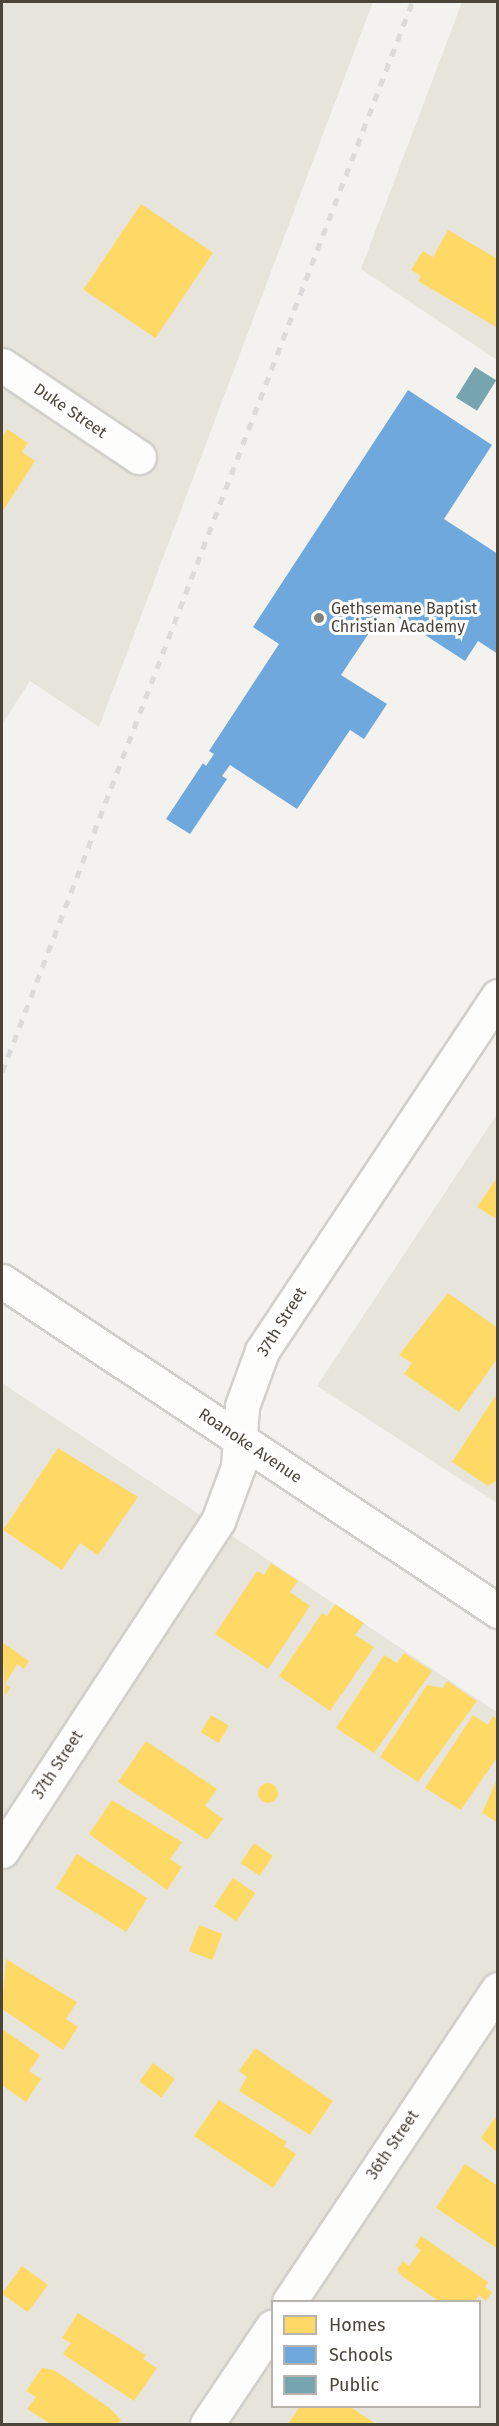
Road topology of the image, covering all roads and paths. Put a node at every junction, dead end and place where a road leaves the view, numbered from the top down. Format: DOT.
graph roads {
  1 [pos="2,364"];
  2 [pos="139,457"];
  3 [pos="498,996"];
  4 [pos="2,1281"];
  5 [pos="239,1438"];
  6 [pos="498,1611"];
  7 [pos="2,1851"];
  8 [pos="498,1989"];
  9 [pos="290,2300"];
  10 [pos="271,2330"];
  11 [pos="207,2424"];
  1 -- 2 [label="street, Duke Street"];
  3 -- 5 [label="street, 37th Street"];
  4 -- 5 [label="street, Roanoke Avenue"];
  5 -- 6 [label="street, Roanoke Avenue"];
  5 -- 7 [label="street, 37th Street"];
  8 -- 9 [label="street, 36th Street"];
  10 -- 11 [label="street"];
}
